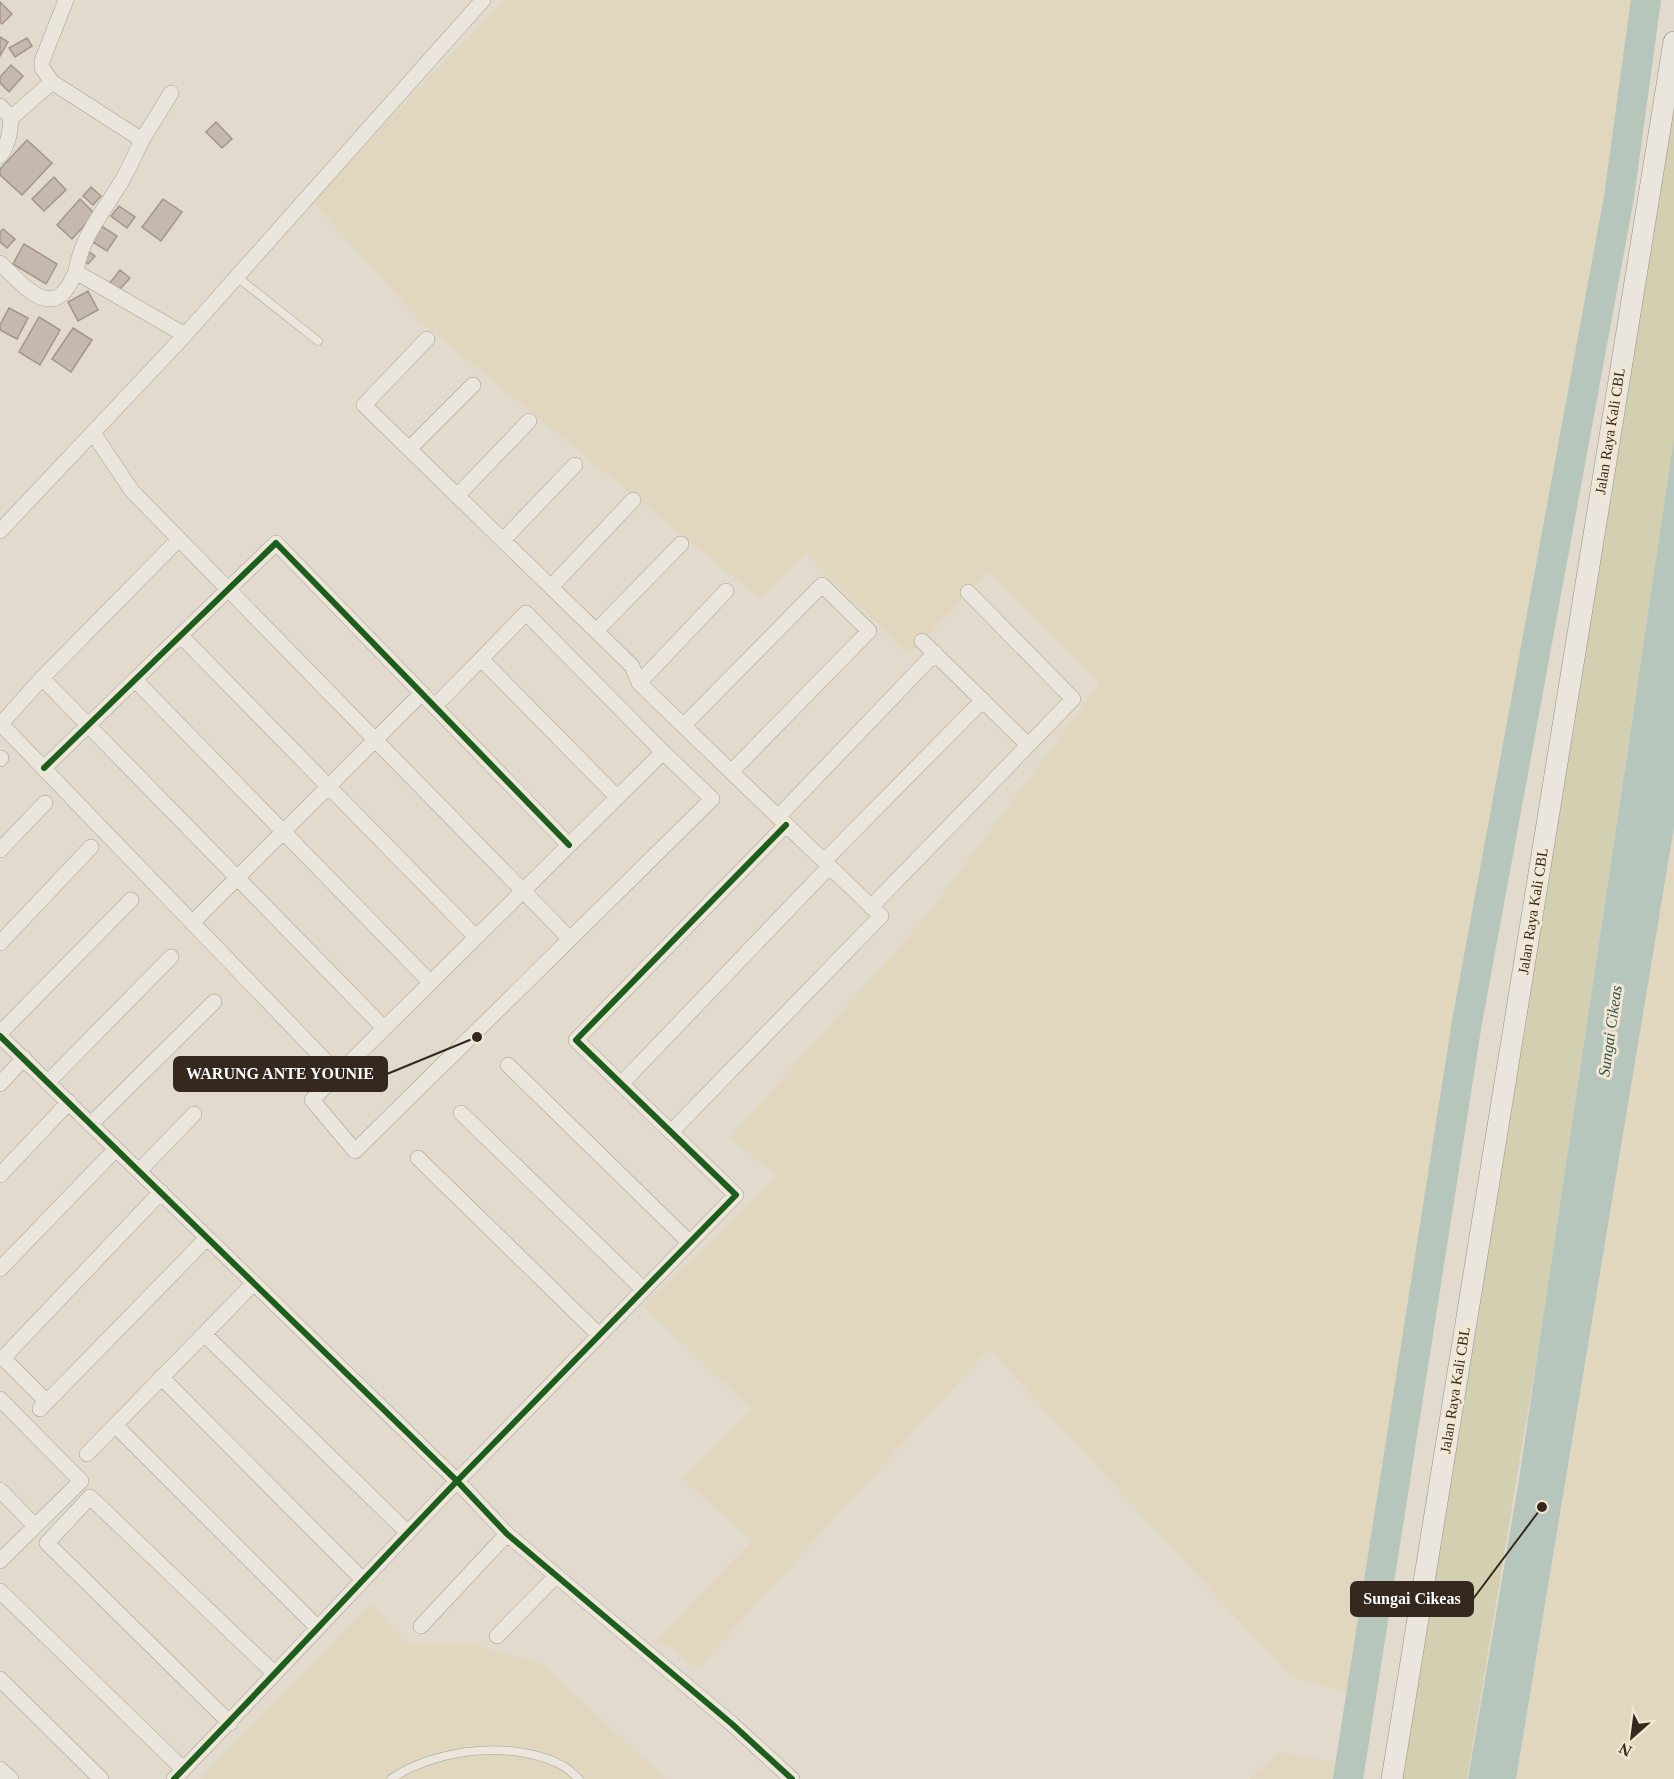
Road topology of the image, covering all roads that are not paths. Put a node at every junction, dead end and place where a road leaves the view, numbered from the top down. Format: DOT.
graph roads {
  1 [pos="66,0"];
  2 [pos="483,0"];
  3 [pos="1674,42"];
  4 [pos="52,82"];
  5 [pos="171,93"];
  6 [pos="5,112"];
  7 [pos="142,140"];
  8 [pos="0,156"];
  9 [pos="0,263"];
  10 [pos="76,272"];
  11 [pos="236,276"];
  12 [pos="185,335"];
  13 [pos="427,339"];
  14 [pos="318,341"];
  15 [pos="473,385"];
  16 [pos="529,422"];
  17 [pos="93,433"];
  18 [pos="409,449"];
  19 [pos="575,465"];
  20 [pos="457,496"];
  21 [pos="633,500"];
  22 [pos="0,531"];
  23 [pos="179,538"];
  24 [pos="502,540"];
  25 [pos="681,544"];
  26 [pos="551,587"];
  27 [pos="228,589"];
  28 [pos="726,591"];
  29 [pos="968,592"];
  30 [pos="596,631"];
  31 [pos="181,636"];
  32 [pos="922,641"];
  33 [pos="935,653"];
  34 [pos="481,659"];
  35 [pos="42,678"];
  36 [pos="135,680"];
  37 [pos="639,683"];
  38 [pos="422,693"];
  39 [pos="983,700"];
  40 [pos="435,706"];
  41 [pos="89,725"];
  42 [pos="683,726"];
  43 [pos="375,739"];
  44 [pos="1028,745"];
  45 [pos="663,752"];
  46 [pos="44,768"];
  47 [pos="731,772"];
  48 [pos="328,786"];
  49 [pos="617,797"];
  50 [pos="45,803"];
  51 [pos="782,821"];
  52 [pos="282,831"];
  53 [pos="569,844"];
  54 [pos="90,847"];
  55 [pos="0,850"];
  56 [pos="826,864"];
  57 [pos="236,877"];
  58 [pos="523,891"];
  59 [pos="131,900"];
  60 [pos="871,907"];
  61 [pos="192,922"];
  62 [pos="476,937"];
  63 [pos="570,939"];
  64 [pos="0,943"];
  65 [pos="171,957"];
  66 [pos="430,982"];
  67 [pos="214,1002"];
  68 [pos="384,1028"];
  69 [pos="0,1034"];
  70 [pos="24,1059"];
  71 [pos="508,1065"];
  72 [pos="338,1074"];
  73 [pos="48,1082"];
  74 [pos="0,1084"];
  75 [pos="621,1084"];
  76 [pos="69,1102"];
  77 [pos="461,1113"];
  78 [pos="194,1114"];
  79 [pos="91,1124"];
  80 [pos="671,1132"];
  81 [pos="116,1149"];
  82 [pos="418,1158"];
  83 [pos="139,1171"];
  84 [pos="0,1175"];
  85 [pos="161,1192"];
  86 [pos="207,1238"];
  87 [pos="689,1242"];
  88 [pos="0,1269"];
  89 [pos="254,1283"];
  90 [pos="644,1289"];
  91 [pos="204,1334"];
  92 [pos="599,1335"];
  93 [pos="161,1377"];
  94 [pos="0,1399"];
  95 [pos="115,1425"];
  96 [pos="87,1454"];
  97 [pos="457,1481"];
  98 [pos="0,1490"];
  99 [pos="35,1526"];
  100 [pos="408,1533"];
  101 [pos="507,1534"];
  102 [pos="0,1561"];
  103 [pos="556,1576"];
  104 [pos="363,1580"];
  105 [pos="0,1591"];
  106 [pos="421,1626"];
  107 [pos="318,1628"];
  108 [pos="497,1636"];
  109 [pos="274,1674"];
  110 [pos="0,1679"];
  111 [pos="230,1723"];
  112 [pos="0,1769"];
  113 [pos="179,1774"];
  114 [pos="11,1779"];
  115 [pos="101,1779"];
  116 [pos="391,1779"];
  117 [pos="579,1779"];
  118 [pos="792,1779"];
  119 [pos="1392,1779"];
  1 -- 4 [label="street"];
  2 -- 11 [label="street"];
  3 -- 119 [label="main road, Jalan Raya Kali CBL"];
  4 -- 6 [label="street"];
  4 -- 7 [label="street"];
  5 -- 7 [label="street"];
  6 -- 8 [label="street"];
  7 -- 10 [label="street"];
  9 -- 10 [label="street"];
  10 -- 12 [label="street"];
  11 -- 12 [label="street"];
  11 -- 14 [label="lane"];
  12 -- 17 [label="street"];
  13 -- 18 [label="street"];
  15 -- 18 [label="street"];
  16 -- 20 [label="street"];
  17 -- 22 [label="street"];
  17 -- 23 [label="street"];
  18 -- 20 [label="street"];
  19 -- 24 [label="street"];
  20 -- 24 [label="street"];
  21 -- 26 [label="street"];
  23 -- 27 [label="street"];
  23 -- 35 [label="street"];
  24 -- 26 [label="street"];
  25 -- 30 [label="street"];
  26 -- 30 [label="street"];
  27 -- 31 [label="street"];
  27 -- 38 [label="street"];
  27 -- 43 [label="street"];
  28 -- 37 [label="street"];
  29 -- 44 [label="street"];
  30 -- 37 [label="street"];
  31 -- 36 [label="street"];
  31 -- 48 [label="street"];
  32 -- 33 [label="street"];
  33 -- 39 [label="street"];
  33 -- 51 [label="street"];
  34 -- 40 [label="street"];
  34 -- 45 [label="street"];
  34 -- 49 [label="street"];
  35 -- 41 [label="street"];
  35 -- 46 [label="street"];
  36 -- 41 [label="street"];
  36 -- 52 [label="street"];
  37 -- 42 [label="street"];
  38 -- 40 [label="street"];
  38 -- 43 [label="street"];
  39 -- 44 [label="street"];
  39 -- 56 [label="street"];
  40 -- 53 [label="street"];
  41 -- 46 [label="street"];
  41 -- 57 [label="street"];
  42 -- 47 [label="street"];
  42 -- 47 [label="street"];
  43 -- 48 [label="street"];
  43 -- 58 [label="street"];
  44 -- 60 [label="street"];
  45 -- 49 [label="street"];
  45 -- 63 [label="street"];
  46 -- 61 [label="street"];
  47 -- 51 [label="street"];
  48 -- 52 [label="street"];
  48 -- 62 [label="street"];
  49 -- 53 [label="street"];
  50 -- 55 [label="street"];
  51 -- 56 [label="street"];
  51 -- 75 [label="street"];
  52 -- 57 [label="street"];
  52 -- 66 [label="street"];
  53 -- 58 [label="street"];
  54 -- 64 [label="street"];
  56 -- 60 [label="street"];
  56 -- 75 [label="street"];
  57 -- 61 [label="street"];
  57 -- 68 [label="street"];
  58 -- 62 [label="street"];
  58 -- 63 [label="street"];
  59 -- 69 [label="street"];
  60 -- 80 [label="street"];
  61 -- 72 [label="street"];
  62 -- 66 [label="street"];
  63 -- 72 [label="street"];
  65 -- 73 [label="street"];
  66 -- 68 [label="street"];
  67 -- 79 [label="street"];
  68 -- 72 [label="street"];
  69 -- 70 [label="street"];
  70 -- 73 [label="street"];
  70 -- 74 [label="street"];
  71 -- 87 [label="street"];
  73 -- 76 [label="street"];
  75 -- 80 [label="street"];
  76 -- 79 [label="street"];
  76 -- 84 [label="street"];
  77 -- 90 [label="street"];
  78 -- 83 [label="street"];
  79 -- 81 [label="street"];
  80 -- 87 [label="street"];
  81 -- 83 [label="street"];
  81 -- 88 [label="street"];
  82 -- 92 [label="street"];
  83 -- 85 [label="street"];
  85 -- 86 [label="street"];
  85 -- 86 [label="street"];
  86 -- 89 [label="street"];
  87 -- 90 [label="street"];
  89 -- 91 [label="street"];
  89 -- 97 [label="street"];
  90 -- 92 [label="street"];
  91 -- 93 [label="street"];
  91 -- 100 [label="street"];
  92 -- 97 [label="street"];
  93 -- 95 [label="street"];
  93 -- 104 [label="street"];
  94 -- 99 [label="street"];
  95 -- 96 [label="street"];
  95 -- 107 [label="street"];
  97 -- 100 [label="street"];
  97 -- 101 [label="street"];
  98 -- 99 [label="street"];
  99 -- 102 [label="street"];
  100 -- 104 [label="street"];
  101 -- 103 [label="street"];
  101 -- 106 [label="street"];
  103 -- 108 [label="street"];
  103 -- 118 [label="street"];
  104 -- 107 [label="street"];
  105 -- 113 [label="street"];
  107 -- 109 [label="street"];
  109 -- 111 [label="street"];
  109 -- 111 [label="street"];
  110 -- 115 [label="street"];
  111 -- 113 [label="street"];
  112 -- 114 [label="street"];
  116 -- 117 [label="lane"];
}
